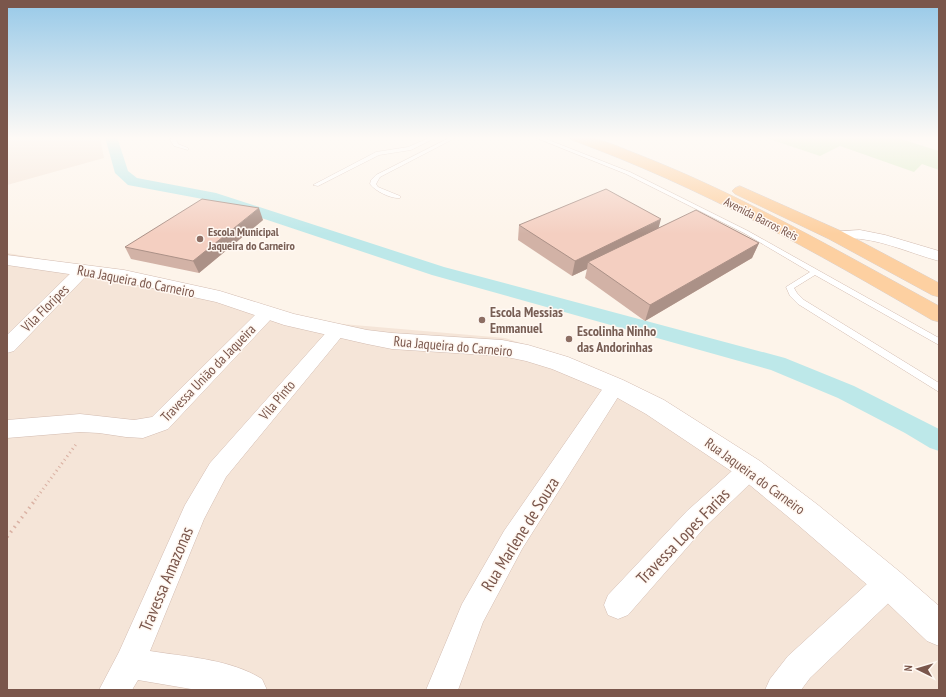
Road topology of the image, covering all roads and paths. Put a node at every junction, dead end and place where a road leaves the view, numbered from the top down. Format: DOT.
graph roads {
  1 [pos="346,170"];
  2 [pos="391,170"];
  3 [pos="621,170"];
  4 [pos="659,170"];
  5 [pos="693,170"];
  6 [pos="316,185"];
  7 [pos="398,197"];
  8 [pos="835,235"];
  9 [pos="939,256"];
  10 [pos="7,260"];
  11 [pos="83,270"];
  12 [pos="816,271"];
  13 [pos="939,290"];
  14 [pos="267,312"];
  15 [pos="939,315"];
  16 [pos="337,331"];
  17 [pos="939,342"];
  18 [pos="7,346"];
  19 [pos="615,386"];
  20 [pos="939,388"];
  21 [pos="91,423"];
  22 [pos="7,429"];
  23 [pos="750,469"];
  24 [pos="218,470"];
  25 [pos="7,537"];
  26 [pos="889,583"];
  27 [pos="618,605"];
  28 [pos="939,628"];
  29 [pos="130,662"];
  30 [pos="114,690"];
  31 [pos="251,690"];
  32 [pos="442,690"];
  33 [pos="781,690"];
  1 -- 6 [label="lane"];
  2 -- 7 [label="lane"];
  3 -- 12 [label="lane"];
  4 -- 15 [label="main road, Avenida Barros Reis"];
  5 -- 8 [label="main road, Avenida Barros Reis"];
  8 -- 9 [label="street"];
  8 -- 13 [label="main road, Avenida Barros Reis"];
  10 -- 11 [label="street, Rua Jaqueira do Carneiro"];
  11 -- 14 [label="street, Rua Jaqueira do Carneiro"];
  11 -- 18 [label="street, Vila Floripes"];
  12 -- 17 [label="lane"];
  12 -- 20 [label="lane"];
  14 -- 16 [label="street, Rua Jaqueira do Carneiro"];
  14 -- 21 [label="street, Travessa Uniāo da Jaqueira"];
  16 -- 19 [label="street, Rua Jaqueira do Carneiro"];
  16 -- 24 [label="street, Vila Pinto"];
  19 -- 23 [label="street, Rua Jaqueira do Carneiro"];
  19 -- 32 [label="street, Rua Marlene de Souza"];
  21 -- 22 [label="street"];
  21 -- 25 [label="path"];
  23 -- 26 [label="street, Rua Jaqueira do Carneiro"];
  23 -- 27 [label="street, Travessa Lopes Farias"];
  24 -- 29 [label="street, Travessa Amazonas"];
  26 -- 28 [label="street, Rua Jaqueira do Carneiro"];
  26 -- 33 [label="street"];
  29 -- 30 [label="street, Travessa Amazonas"];
  29 -- 31 [label="street"];
}
